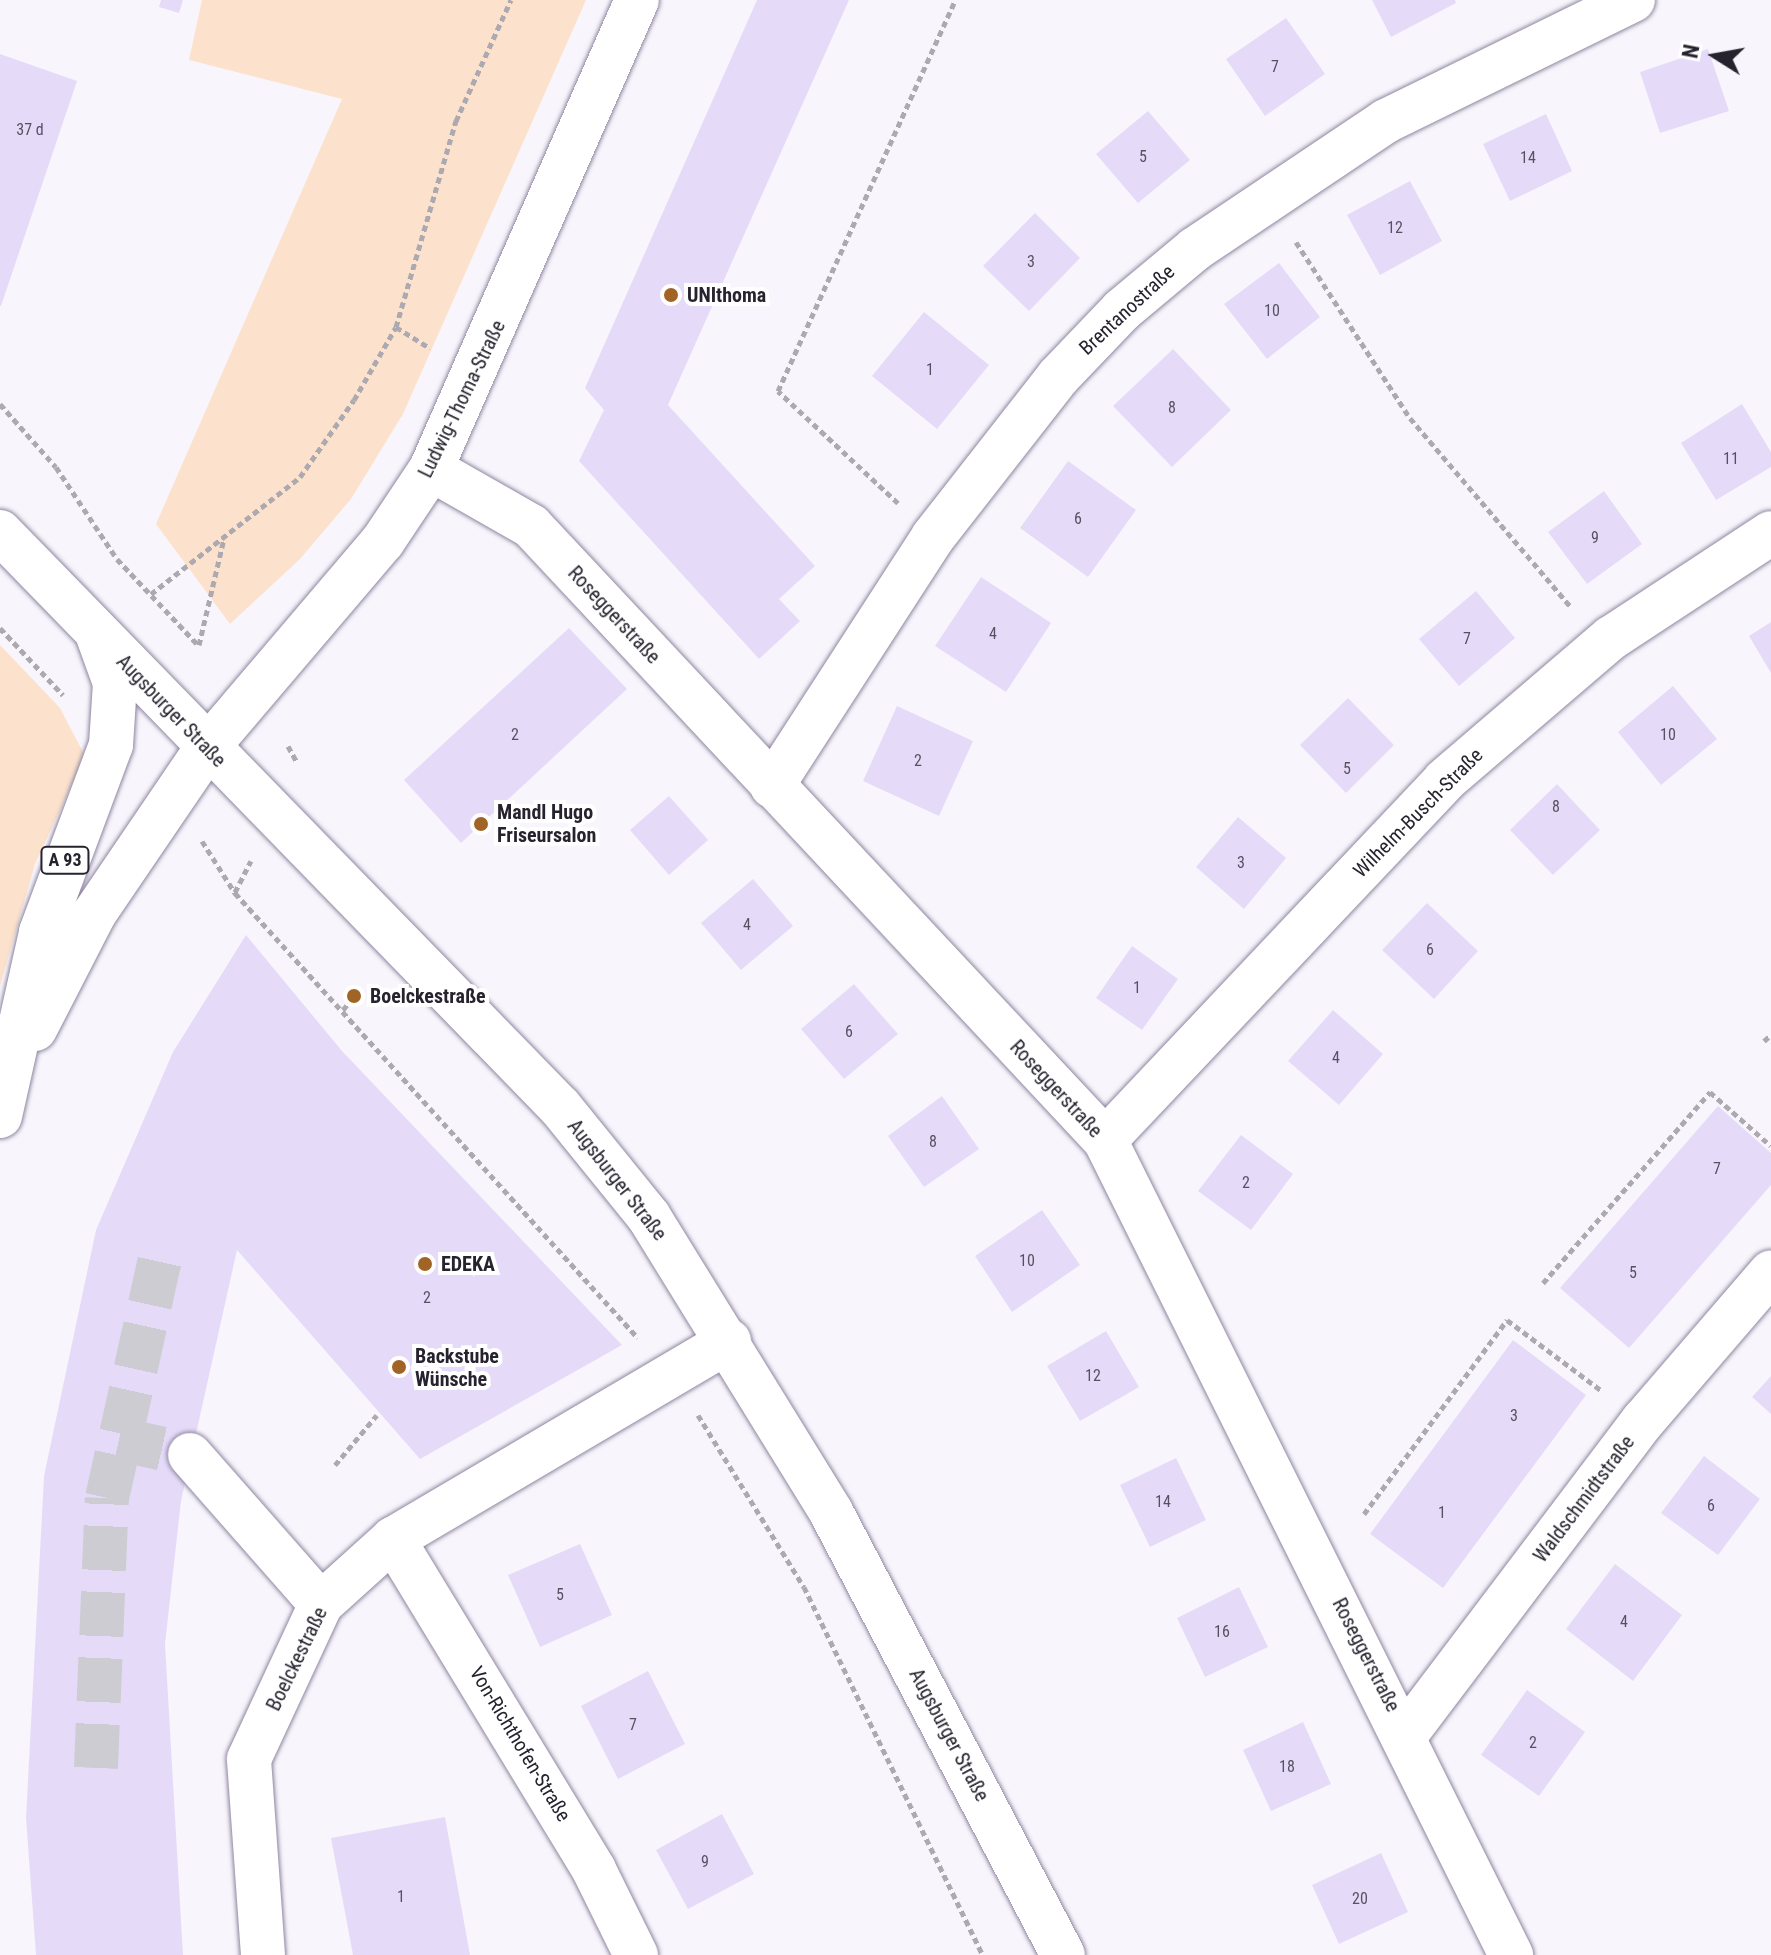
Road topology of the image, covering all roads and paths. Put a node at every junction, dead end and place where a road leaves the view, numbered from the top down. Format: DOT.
graph roads {
  1 [pos="511,0"];
  2 [pos="637,0"];
  3 [pos="955,0"];
  4 [pos="1633,0"];
  5 [pos="1267,198"];
  6 [pos="0,404"];
  7 [pos="33,423"];
  8 [pos="25,431"];
  9 [pos="431,469"];
  10 [pos="0,532"];
  11 [pos="1771,533"];
  12 [pos="224,537"];
  13 [pos="933,537"];
  14 [pos="151,594"];
  15 [pos="98,636"];
  16 [pos="1603,645"];
  17 [pos="206,749"];
  18 [pos="772,786"];
  19 [pos="201,840"];
  20 [pos="254,855"];
  21 [pos="235,893"];
  22 [pos="354,996"];
  23 [pos="343,1010"];
  24 [pos="1771,1035"];
  25 [pos="1764,1041"];
  26 [pos="3,1102"];
  27 [pos="1105,1140"];
  28 [pos="1771,1146"];
  29 [pos="1771,1272"];
  30 [pos="1543,1283"];
  31 [pos="729,1341"];
  32 [pos="670,1374"];
  33 [pos="377,1415"];
  34 [pos="1643,1421"];
  35 [pos="190,1455"];
  36 [pos="335,1465"];
  37 [pos="1364,1514"];
  38 [pos="393,1539"];
  39 [pos="321,1604"];
  40 [pos="1406,1734"];
  41 [pos="263,1955"];
  42 [pos="636,1955"];
  43 [pos="983,1955"];
  44 [pos="1063,1955"];
  45 [pos="1511,1955"];
  1 -- 12 [label="path"];
  2 -- 9 [label="main road, Ludwig-Thoma-Straße"];
  3 -- 13 [label="path"];
  4 -- 5 [label="main road, Brentanostraße"];
  5 -- 13 [label="main road, Brentanostraße"];
  5 -- 16 [label="path"];
  6 -- 8 [label="path"];
  7 -- 8 [label="path"];
  8 -- 14 [label="path"];
  9 -- 17 [label="main road, Ludwig-Thoma-Straße"];
  9 -- 18 [label="main road, Roseggerstraße"];
  10 -- 15 [label="main road, Augsburger Straße"];
  11 -- 16 [label="main road, Wilhelm-Busch-Straße"];
  12 -- 14 [label="path"];
  12 -- 14 [label="path"];
  13 -- 18 [label="main road, Brentanostraße"];
  15 -- 17 [label="main road, Augsburger Straße"];
  15 -- 26 [label="main road, A 93"];
  16 -- 27 [label="main road, Wilhelm-Busch-Straße"];
  17 -- 26 [label="main road, A 93"];
  17 -- 31 [label="main road, Augsburger Straße"];
  18 -- 27 [label="main road, Roseggerstraße"];
  19 -- 21 [label="path"];
  20 -- 21 [label="path"];
  21 -- 23 [label="path"];
  22 -- 23 [label="path"];
  23 -- 32 [label="path"];
  24 -- 25 [label="path"];
  27 -- 40 [label="main road, Roseggerstraße"];
  28 -- 30 [label="path"];
  29 -- 34 [label="main road, Waldschmidtstraße"];
  31 -- 32 [label="main road, Boelckestraße"];
  31 -- 44 [label="main road, Augsburger Straße"];
  32 -- 38 [label="main road, Boelckestraße"];
  32 -- 43 [label="path"];
  33 -- 36 [label="path"];
  34 -- 37 [label="path"];
  34 -- 40 [label="main road, Waldschmidtstraße"];
  35 -- 39 [label="main road"];
  38 -- 39 [label="main road, Boelckestraße"];
  38 -- 42 [label="main road, Von-Richthofen-Straße"];
  39 -- 41 [label="main road, Boelckestraße"];
  40 -- 45 [label="main road, Roseggerstraße"];
}
